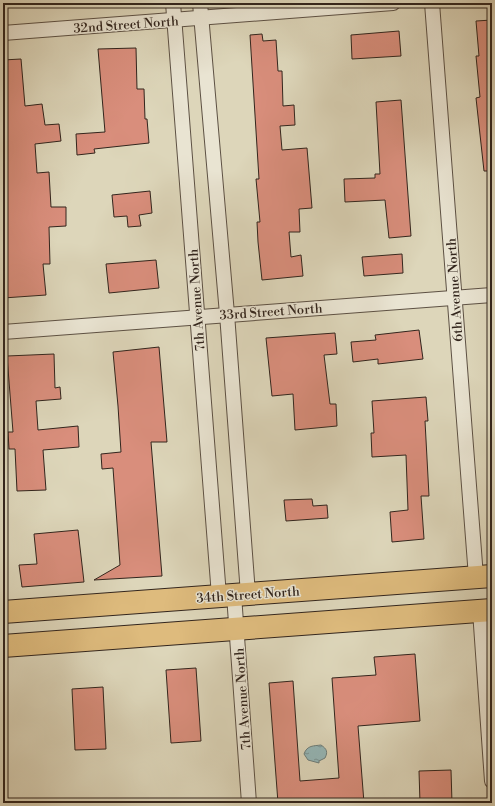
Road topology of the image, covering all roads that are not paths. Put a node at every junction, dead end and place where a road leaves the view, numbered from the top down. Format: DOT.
graph roads {
  1 [pos="173,3"];
  2 [pos="200,3"];
  3 [pos="393,3"];
  4 [pos="432,3"];
  5 [pos="201,18"];
  6 [pos="175,20"];
  7 [pos="3,33"];
  8 [pos="492,295"];
  9 [pos="455,298"];
  10 [pos="227,314"];
  11 [pos="198,316"];
  12 [pos="3,332"];
  13 [pos="484,576"];
  14 [pos="234,595"];
  15 [pos="486,611"];
  16 [pos="3,612"];
  17 [pos="237,629"];
  18 [pos="3,646"];
  19 [pos="492,781"];
  20 [pos="249,803"];
  1 -- 6 [label="street, 7th Avenue North"];
  2 -- 5 [label="street, 7th Avenue North"];
  3 -- 5 [label="street, 32nd Street North"];
  4 -- 9 [label="street, 6th Avenue North"];
  5 -- 6 [label="street, 32nd Street North"];
  5 -- 10 [label="street, 7th Avenue North"];
  6 -- 7 [label="street, 32nd Street North"];
  6 -- 11 [label="street, 7th Avenue North"];
  8 -- 9 [label="street, 33rd Street North"];
  9 -- 10 [label="street, 33rd Street North"];
  9 -- 13 [label="street, 6th Avenue North"];
  10 -- 11 [label="street, 33rd Street North"];
  10 -- 14 [label="street, 7th Avenue North"];
  11 -- 12 [label="street, 33rd Street North"];
  11 -- 14 [label="street, 7th Avenue North"];
  13 -- 14 [label="highway, 34th Street North"];
  14 -- 16 [label="highway, 34th Street North"];
  14 -- 17 [label="street, 7th Avenue North"];
  15 -- 17 [label="highway"];
  15 -- 19 [label="street"];
  17 -- 18 [label="highway"];
  17 -- 20 [label="street, 7th Avenue North"];
}
